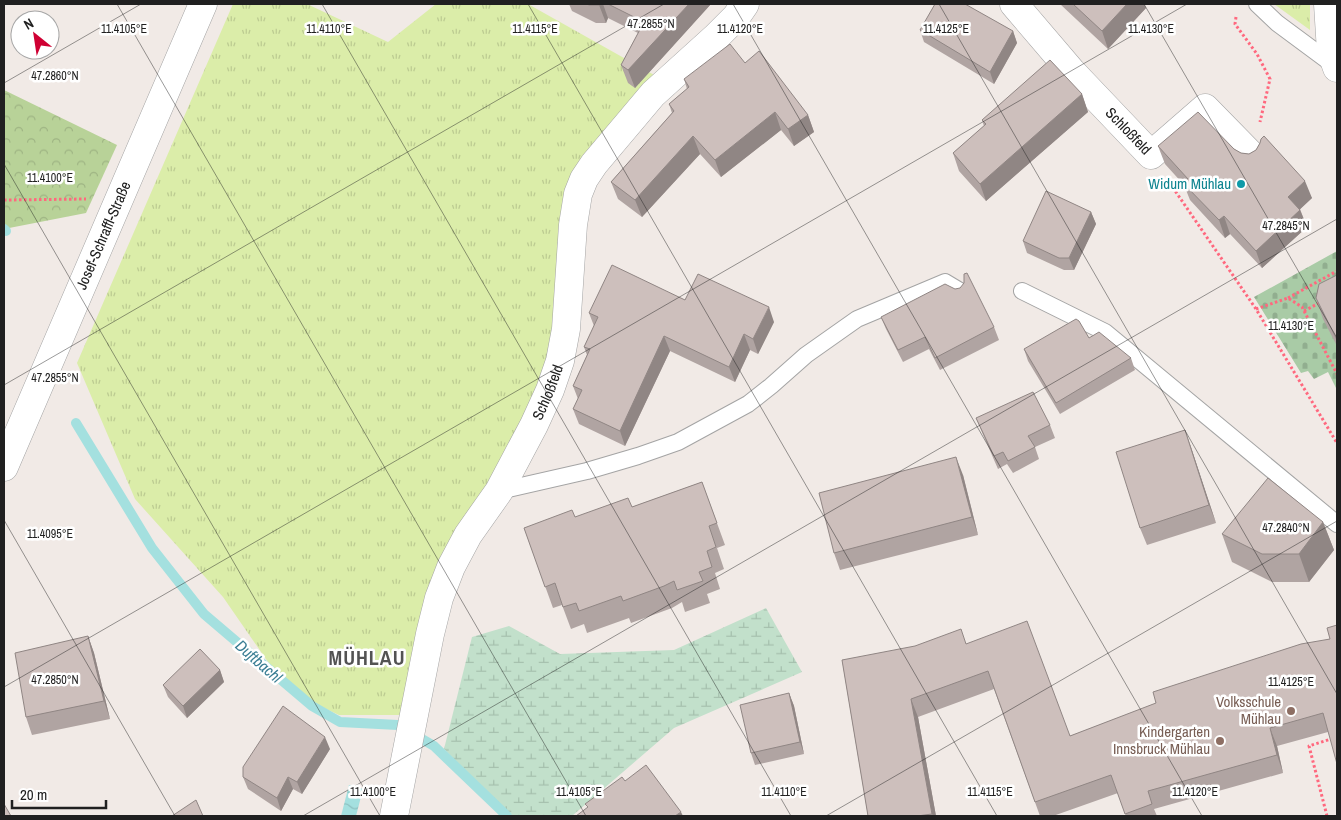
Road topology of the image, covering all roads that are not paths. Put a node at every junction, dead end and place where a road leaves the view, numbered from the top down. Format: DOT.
graph roads {
  1 [pos="203,4"];
  2 [pos="745,4"];
  3 [pos="1014,4"];
  4 [pos="1256,4"];
  5 [pos="1328,4"];
  6 [pos="1337,68"];
  7 [pos="1252,156"];
  8 [pos="960,291"];
  9 [pos="1022,291"];
  10 [pos="4,467"];
  11 [pos="499,491"];
  12 [pos="1337,524"];
  13 [pos="394,816"];
  1 -- 10 [label="street, Josef-Schraffl-Straße"];
  2 -- 11 [label="street, Schloßfeld"];
  3 -- 7 [label="street, Schloßfeld"];
  4 -- 6 [label="lane"];
  5 -- 6 [label="street"];
  8 -- 11 [label="lane"];
  9 -- 12 [label="lane"];
  11 -- 13 [label="street, Schloßfeld"];
}
